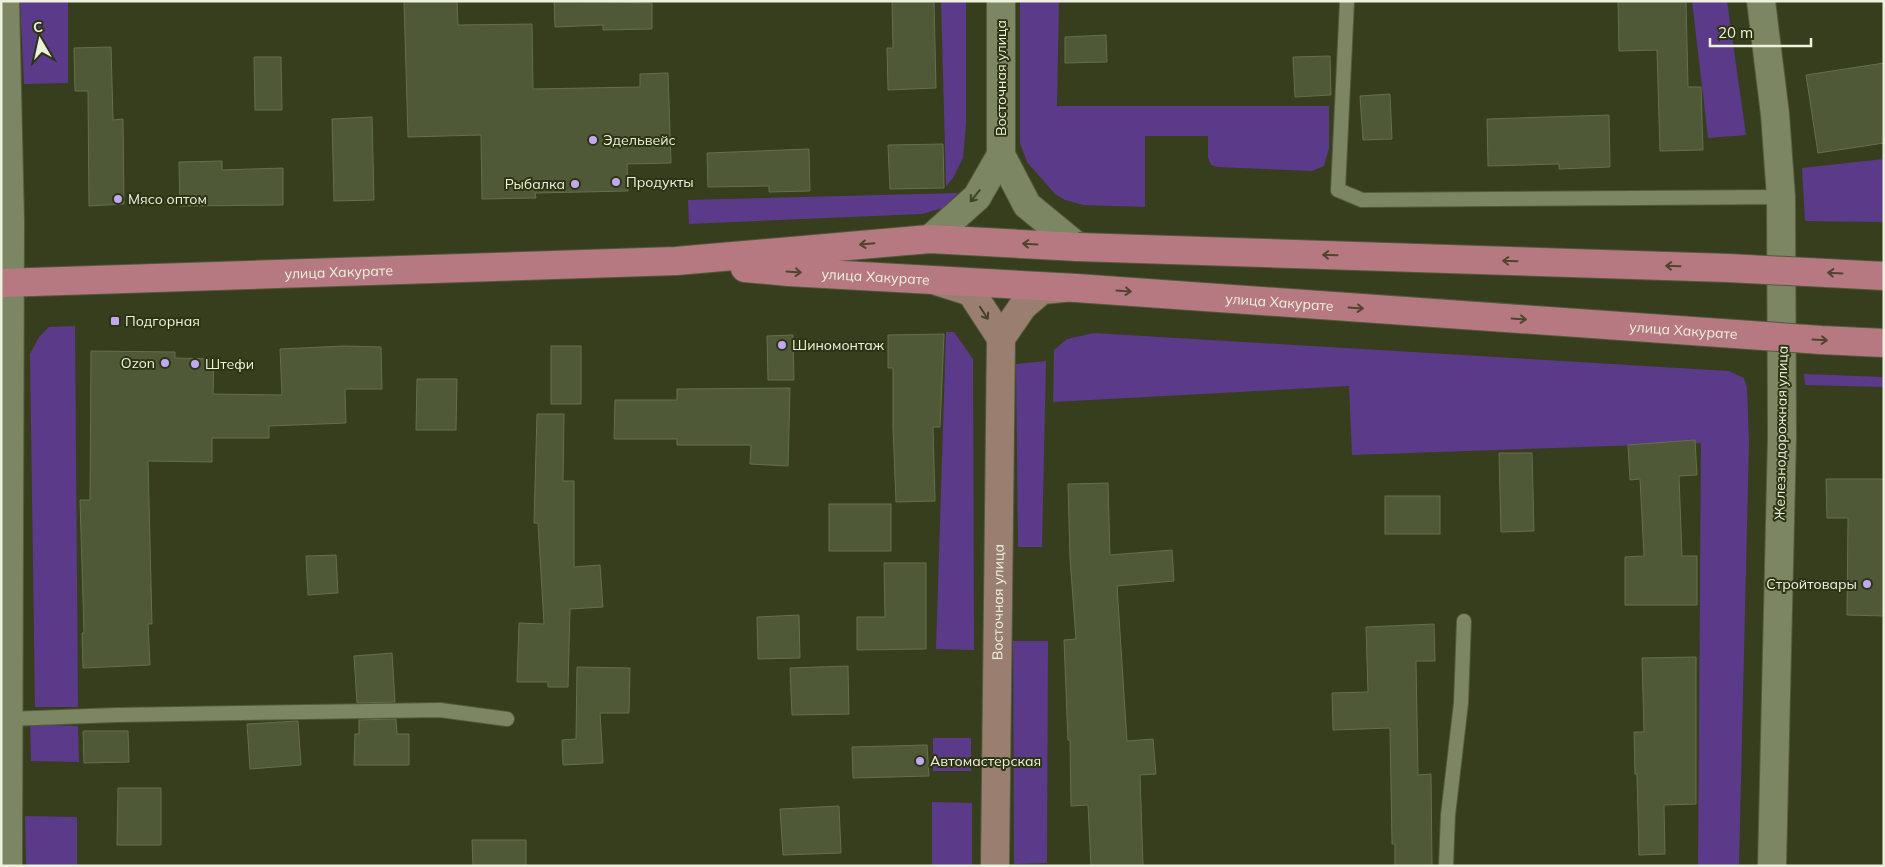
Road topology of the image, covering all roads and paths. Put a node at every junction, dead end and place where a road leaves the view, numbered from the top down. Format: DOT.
graph roads {
  1 [pos="5,1"];
  2 [pos="1001,1"];
  3 [pos="1347,1"];
  4 [pos="1761,1"];
  5 [pos="1001,155"];
  6 [pos="1782,196"];
  7 [pos="930,239"];
  8 [pos="1078,246"];
  9 [pos="676,261"];
  10 [pos="1884,276"];
  11 [pos="932,280"];
  12 [pos="5,283"];
  13 [pos="1072,288"];
  14 [pos="1001,338"];
  15 [pos="1884,343"];
  16 [pos="1464,621"];
  17 [pos="8,719"];
  18 [pos="507,719"];
  19 [pos="8,866"];
  20 [pos="995,866"];
  21 [pos="1446,866"];
  22 [pos="1772,866"];
  1 -- 12 [label="street"];
  2 -- 5 [label="street, Восточная улица"];
  3 -- 6 [label="lane"];
  4 -- 6 [label="street, Железнодорожная улица"];
  5 -- 7 [label="street, one-way"];
  5 -- 8 [label="street"];
  6 -- 22 [label="street, Железнодорожная улица"];
  8 -- 7 [label="main road, улица Хакурате, one-way"];
  7 -- 9 [label="main road, улица Хакурате, one-way"];
  10 -- 8 [label="main road, улица Хакурате, one-way, bridge"];
  9 -- 11 [label="main road, улица Хакурате, one-way"];
  9 -- 12 [label="main road, улица Хакурате"];
  11 -- 13 [label="main road, улица Хакурате"];
  11 -- 14 [label="street, one-way"];
  12 -- 17 [label="street"];
  13 -- 14 [label="street"];
  13 -- 15 [label="main road, улица Хакурате, one-way, bridge"];
  14 -- 20 [label="street, Восточная улица"];
  16 -- 21 [label="lane"];
  17 -- 18 [label="lane"];
  17 -- 19 [label="street"];
}
